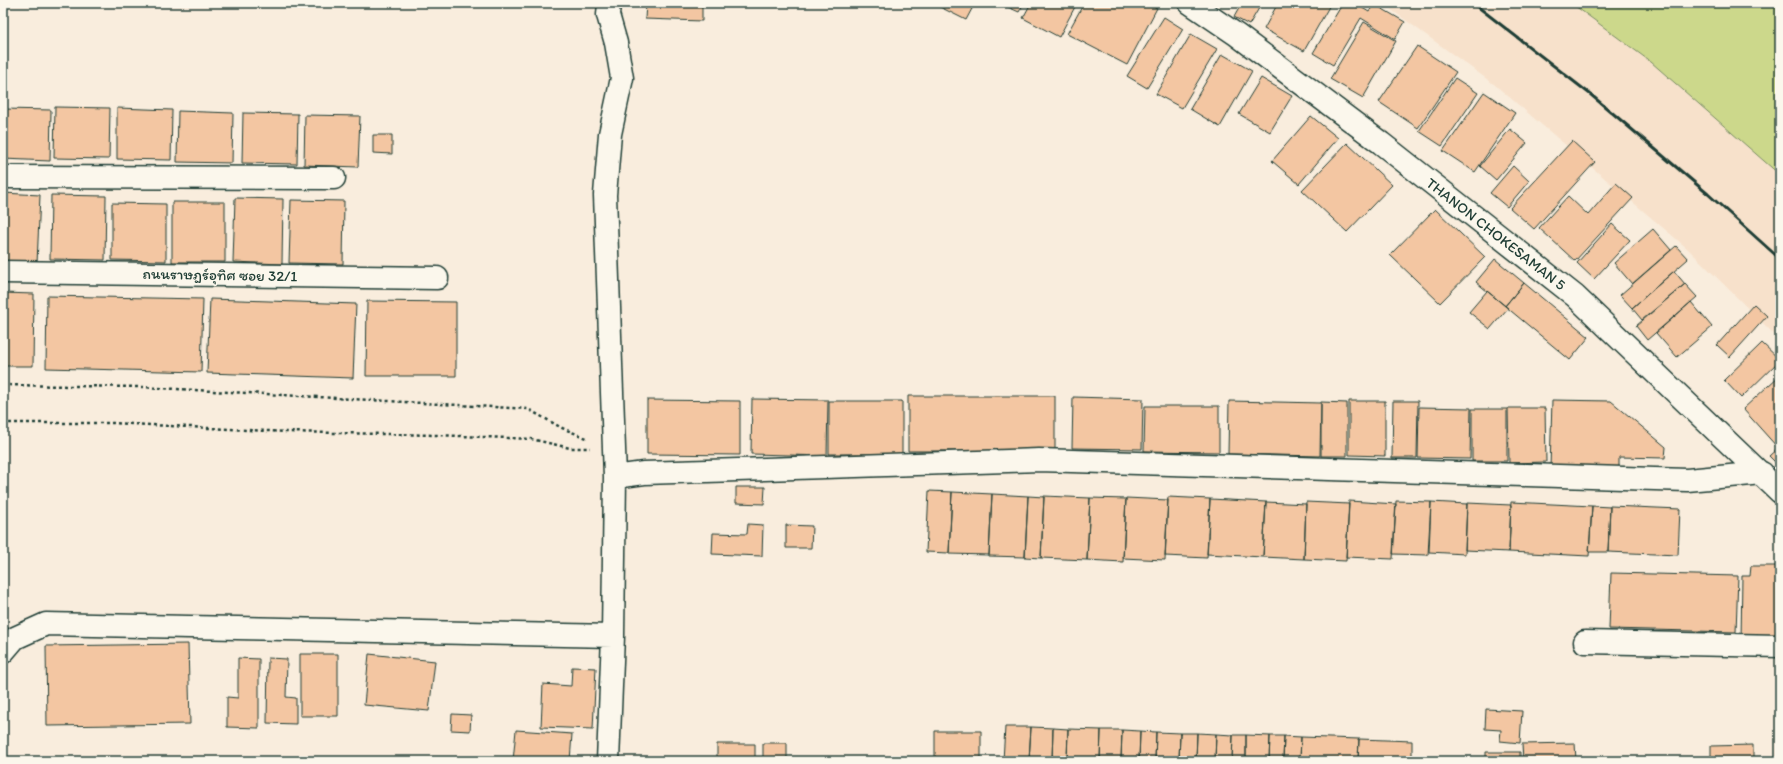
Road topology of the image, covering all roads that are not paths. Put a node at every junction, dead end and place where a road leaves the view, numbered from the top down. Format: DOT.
graph roads {
  1 [pos="609,3"];
  2 [pos="1190,3"];
  3 [pos="3,177"];
  4 [pos="334,178"];
  5 [pos="3,272"];
  6 [pos="437,278"];
  7 [pos="1762,473"];
  8 [pos="615,477"];
  9 [pos="1780,492"];
  10 [pos="613,636"];
  11 [pos="1585,642"];
  12 [pos="1780,646"];
  13 [pos="3,652"];
  14 [pos="608,761"];
  1 -- 8 [label="street"];
  2 -- 7 [label="street, THANON CHOKESAMAN 5"];
  3 -- 4 [label="street"];
  5 -- 6 [label="street, ถนนราษฎร์อุทิศ ซอย 32/1"];
  7 -- 8 [label="street"];
  7 -- 9 [label="street, THANON CHOKESAMAN 5"];
  8 -- 10 [label="street"];
  10 -- 13 [label="street"];
  10 -- 14 [label="street"];
  11 -- 12 [label="street"];
}
